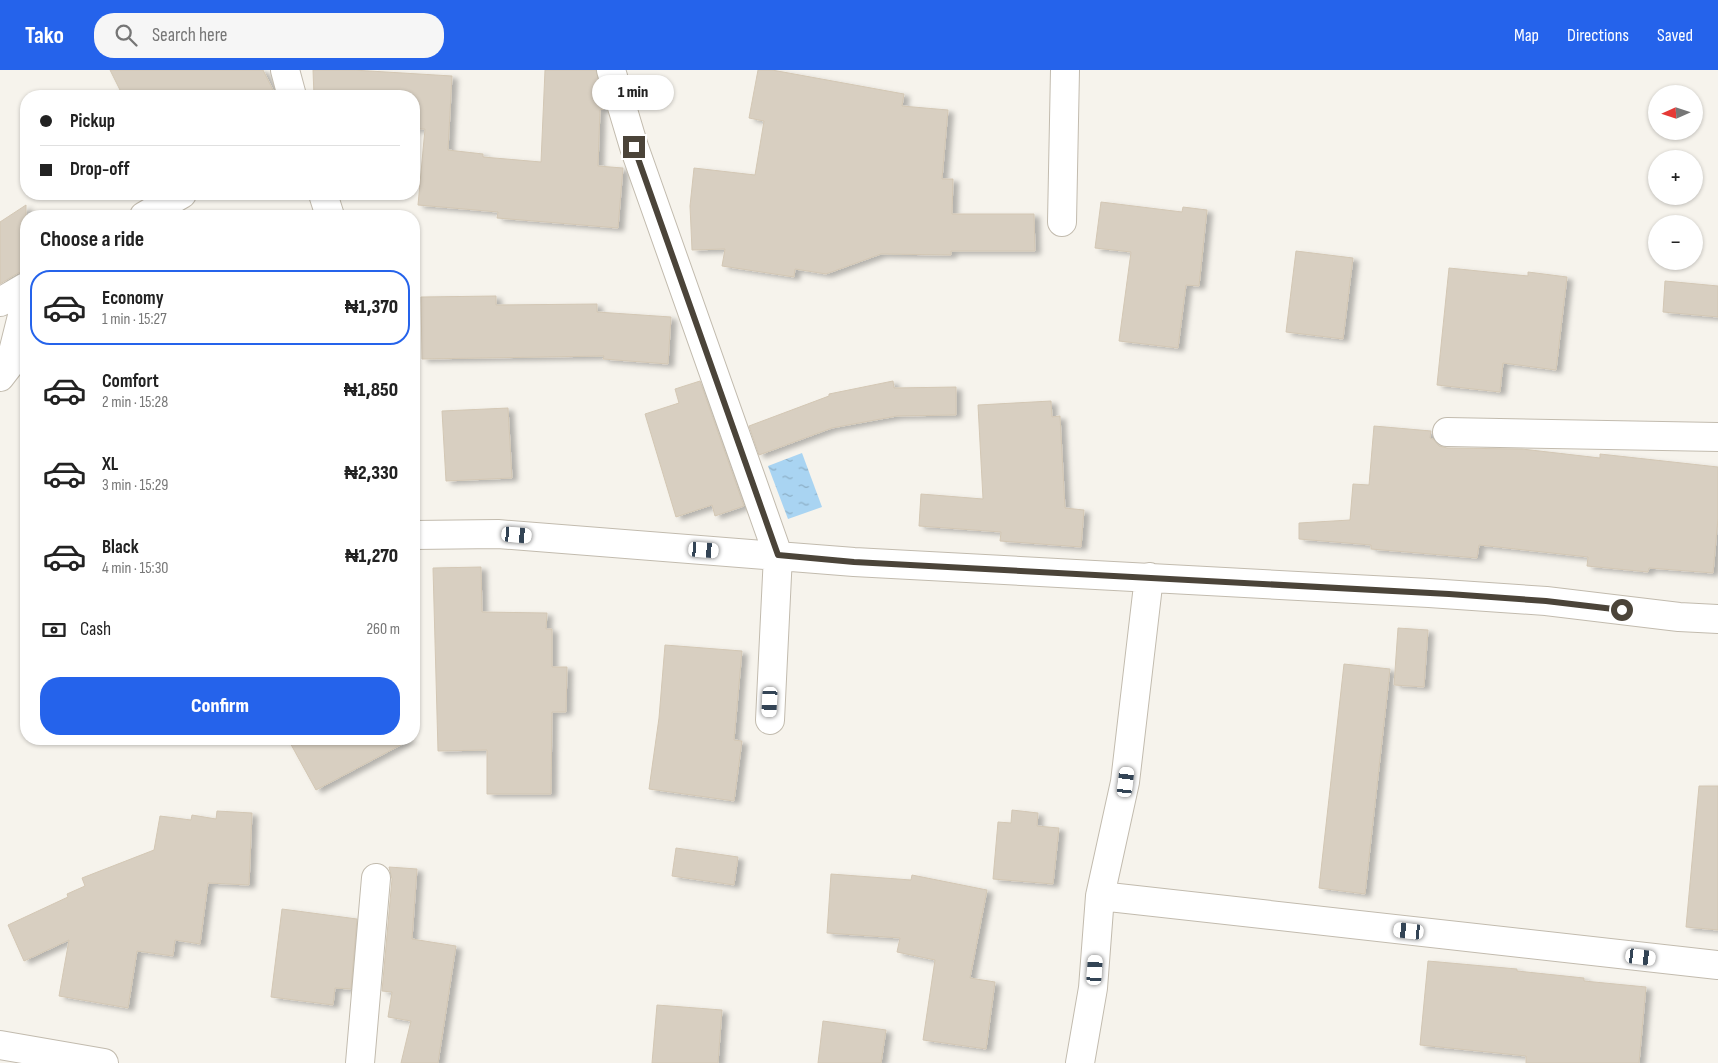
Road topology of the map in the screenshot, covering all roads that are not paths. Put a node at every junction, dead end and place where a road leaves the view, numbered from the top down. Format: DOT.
graph roads {
  1 [pos="285,70"];
  2 [pos="611,70"];
  3 [pos="1064,70"];
  4 [pos="290,90"];
  5 [pos="172,200"];
  6 [pos="154,210"];
  7 [pos="1062,222"];
  8 [pos="20,290"];
  9 [pos="0,302"];
  10 [pos="20,324"];
  11 [pos="0,377"];
  12 [pos="1447,432"];
  13 [pos="1718,437"];
  14 [pos="420,535"];
  15 [pos="778,555"];
  16 [pos="1149,577"];
  17 [pos="1718,619"];
  18 [pos="770,720"];
  19 [pos="376,878"];
  20 [pos="1100,896"];
  21 [pos="1718,965"];
  22 [pos="0,1045"];
  23 [pos="104,1063"];
  24 [pos="360,1063"];
  25 [pos="1080,1063"];
  1 -- 4 [label="street"];
  2 -- 15 [label="street"];
  3 -- 7 [label="street"];
  5 -- 6 [label="street"];
  8 -- 9 [label="street"];
  10 -- 11 [label="street"];
  12 -- 13 [label="street"];
  14 -- 15 [label="street"];
  15 -- 16 [label="street"];
  15 -- 18 [label="street"];
  16 -- 17 [label="street"];
  16 -- 20 [label="street"];
  19 -- 24 [label="street"];
  20 -- 21 [label="street"];
  20 -- 25 [label="street"];
  22 -- 23 [label="street"];
}
